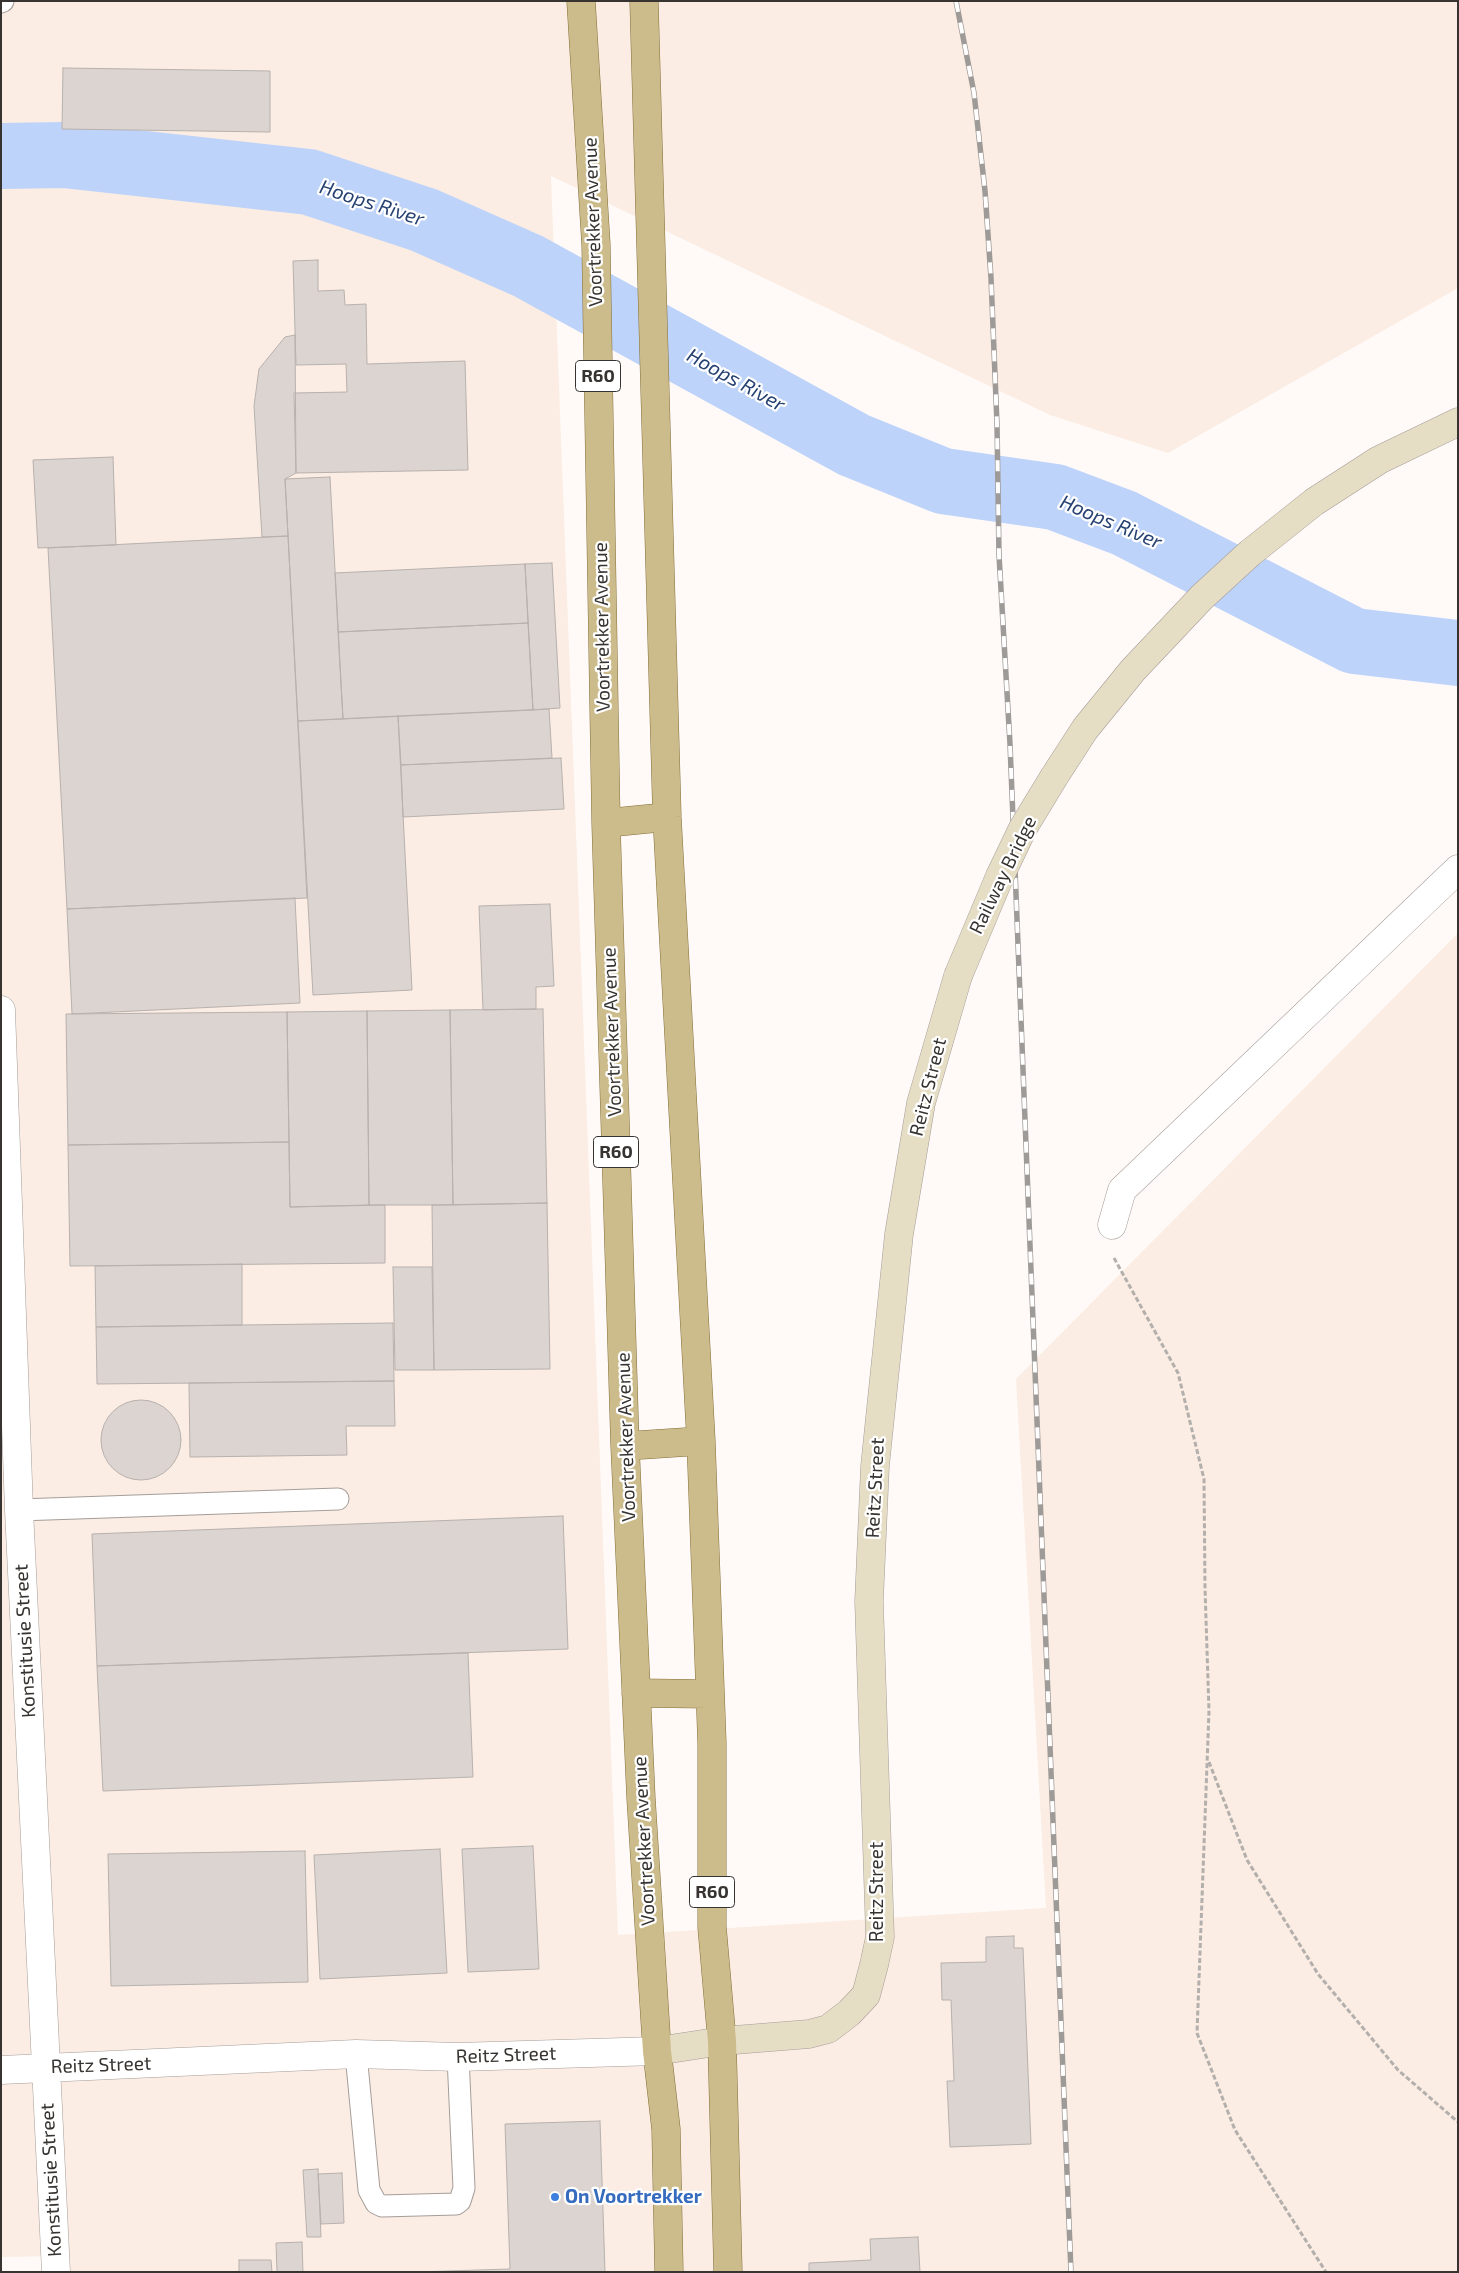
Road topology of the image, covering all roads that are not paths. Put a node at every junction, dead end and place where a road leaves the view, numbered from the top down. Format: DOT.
graph roads {
  1 [pos="581,1"];
  2 [pos="644,1"];
  3 [pos="1458,422"];
  4 [pos="667,817"];
  5 [pos="606,823"];
  6 [pos="1458,868"];
  7 [pos="958,976"];
  8 [pos="1,1010"];
  9 [pos="1112,1225"];
  10 [pos="701,1441"];
  11 [pos="625,1446"];
  12 [pos="338,1499"];
  13 [pos="19,1510"];
  14 [pos="636,1693"];
  15 [pos="710,1694"];
  16 [pos="722,2041"];
  17 [pos="657,2051"];
  18 [pos="356,2054"];
  19 [pos="458,2057"];
  20 [pos="46,2067"];
  21 [pos="1,2070"];
  22 [pos="56,2272"];
  23 [pos="669,2272"];
  24 [pos="728,2272"];
  1 -- 5 [label="main road, Voortrekker Avenue / R60"];
  2 -- 4 [label="main road, R60"];
  3 -- 7 [label="street, Railway Bridge, bridge"];
  4 -- 5 [label="main road"];
  4 -- 10 [label="main road, R60"];
  5 -- 11 [label="main road, Voortrekker Avenue / R60"];
  6 -- 9 [label="street"];
  7 -- 16 [label="street, Reitz Street"];
  8 -- 13 [label="street, Konstitusie Street"];
  10 -- 11 [label="main road"];
  10 -- 15 [label="main road, R60"];
  11 -- 14 [label="main road, Voortrekker Avenue / R60"];
  12 -- 13 [label="lane"];
  13 -- 20 [label="street, Konstitusie Street"];
  14 -- 15 [label="main road"];
  14 -- 17 [label="main road, Voortrekker Avenue / R60"];
  15 -- 16 [label="main road, R60"];
  16 -- 17 [label="street, Reitz Street"];
  16 -- 24 [label="main road, R60"];
  17 -- 19 [label="street, Reitz Street"];
  17 -- 23 [label="main road, Voortrekker Avenue / R60"];
  18 -- 19 [label="street, Reitz Street"];
  18 -- 19 [label="lane"];
  18 -- 20 [label="street, Reitz Street"];
  20 -- 21 [label="street, Reitz Street"];
  20 -- 22 [label="street, Konstitusie Street"];
}
